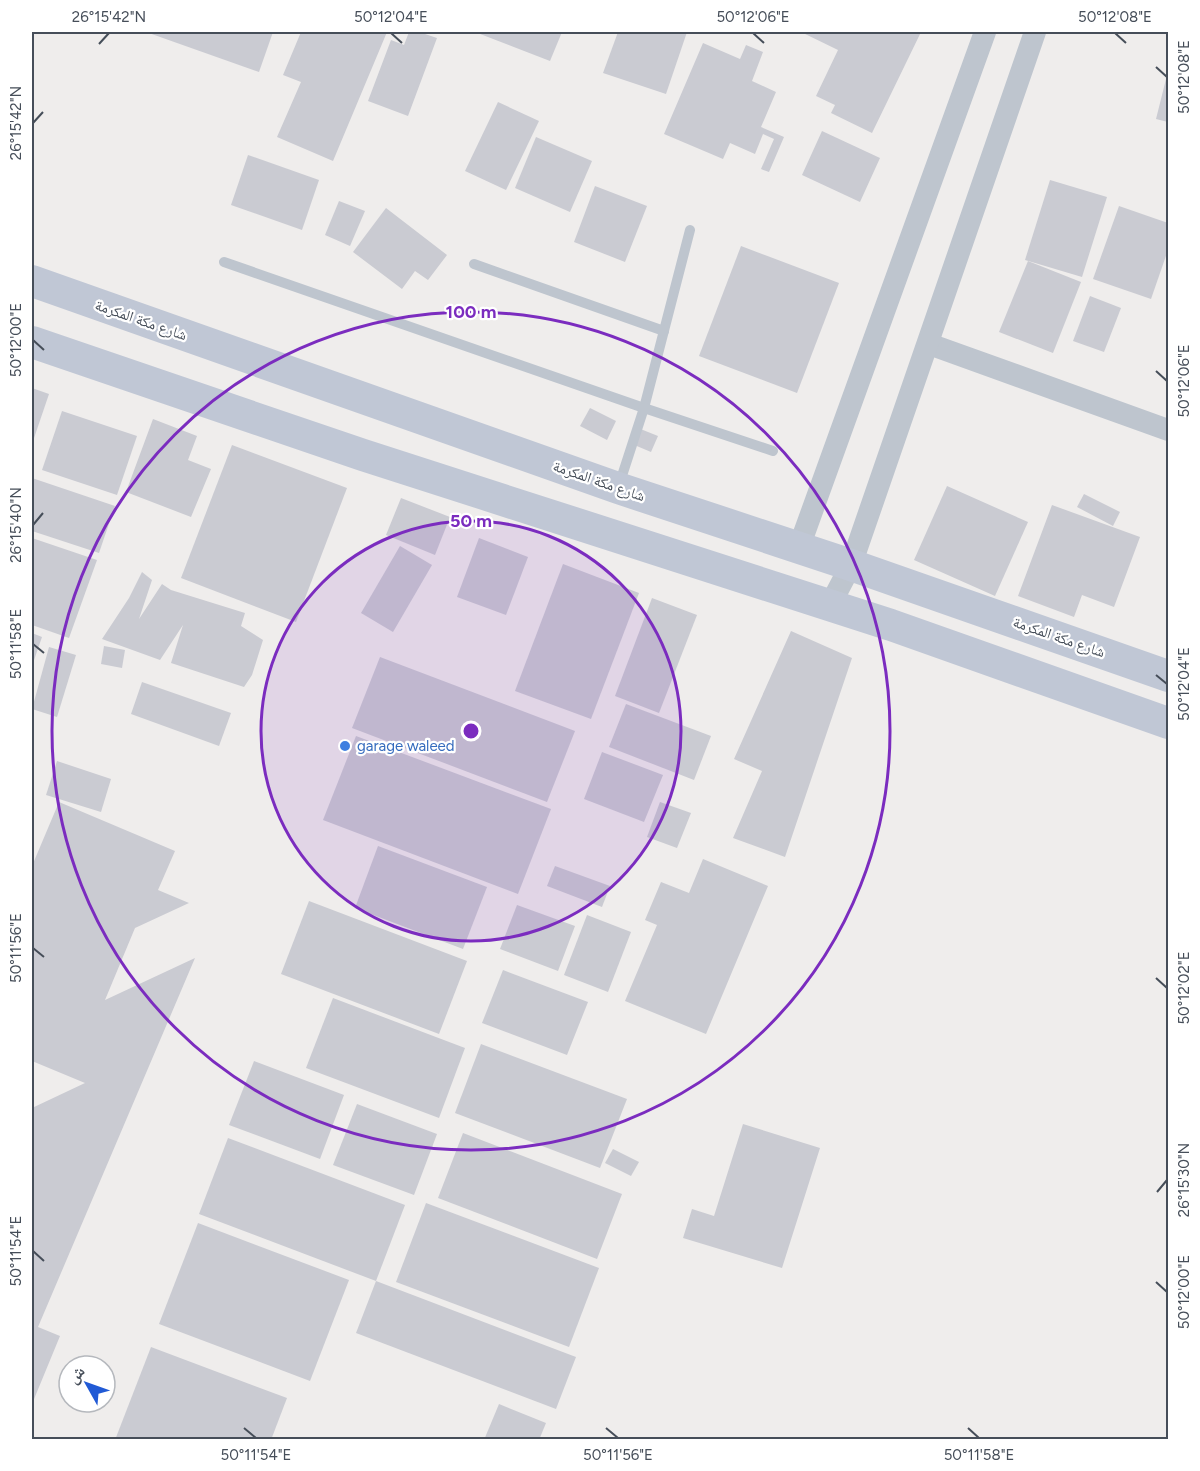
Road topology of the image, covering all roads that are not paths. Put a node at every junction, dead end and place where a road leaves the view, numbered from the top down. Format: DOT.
graph roads {
  1 [pos="985,32"];
  2 [pos="1035,32"];
  3 [pos="690,230"];
  4 [pos="224,262"];
  5 [pos="474,264"];
  6 [pos="32,281"];
  7 [pos="664,331"];
  8 [pos="32,342"];
  9 [pos="929,344"];
  10 [pos="644,408"];
  11 [pos="1168,427"];
  12 [pos="774,452"];
  13 [pos="618,488"];
  14 [pos="798,550"];
  15 [pos="851,565"];
  16 [pos="830,605"];
  17 [pos="1168,676"];
  18 [pos="1168,723"];
  1 -- 14 [label="street"];
  2 -- 9 [label="street"];
  3 -- 7 [label="lane"];
  4 -- 10 [label="lane"];
  5 -- 7 [label="lane"];
  6 -- 13 [label="main road, شارع مكة المكرمة"];
  7 -- 10 [label="lane"];
  8 -- 16 [label="main road"];
  9 -- 11 [label="street"];
  9 -- 15 [label="street"];
  10 -- 12 [label="lane"];
  10 -- 13 [label="lane"];
  13 -- 14 [label="main road, شارع مكة المكرمة"];
  14 -- 15 [label="main road, شارع مكة المكرمة"];
  15 -- 16 [label="street"];
  15 -- 17 [label="main road, شارع مكة المكرمة"];
  16 -- 18 [label="main road"];
}
